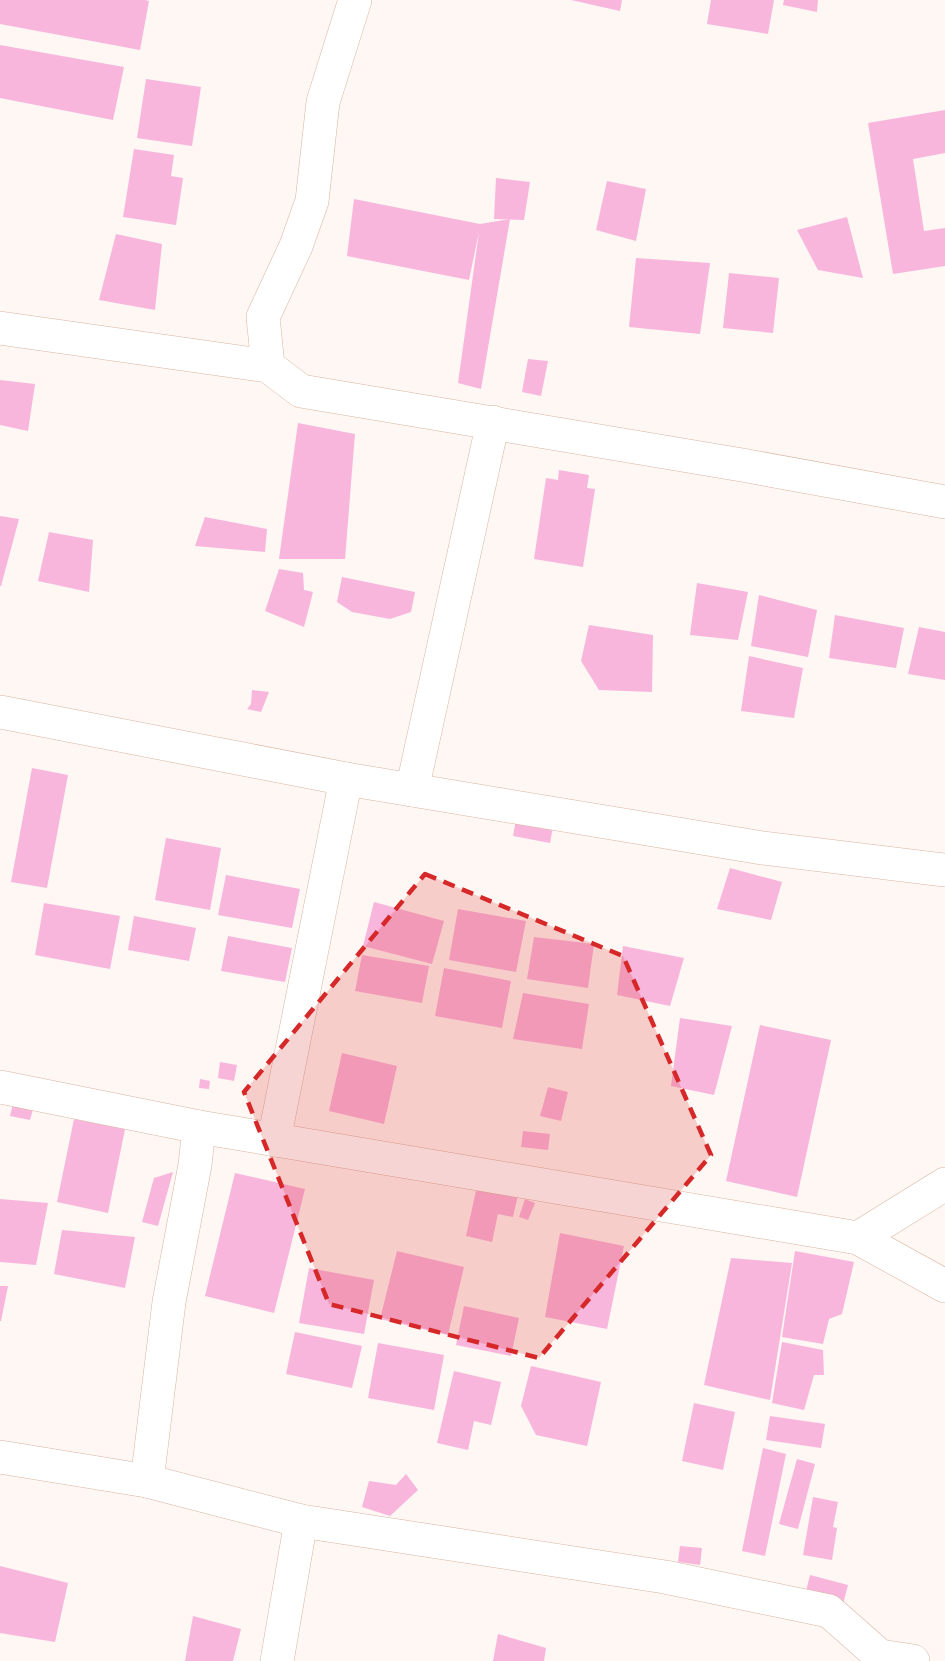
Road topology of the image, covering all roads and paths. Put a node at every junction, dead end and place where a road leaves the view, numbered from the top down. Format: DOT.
graph roads {
  1 [pos="355,0"];
  2 [pos="0,328"];
  3 [pos="268,366"];
  4 [pos="493,422"];
  5 [pos="945,502"];
  6 [pos="0,712"];
  7 [pos="346,779"];
  8 [pos="412,790"];
  9 [pos="945,870"];
  10 [pos="0,1087"];
  11 [pos="199,1127"];
  12 [pos="274,1140"];
  13 [pos="945,1184"];
  14 [pos="858,1238"];
  15 [pos="945,1286"];
  16 [pos="0,1457"];
  17 [pos="147,1482"];
  18 [pos="301,1521"];
  19 [pos="277,1661"];
  20 [pos="913,1661"];
  1 -- 3 [label="street"];
  2 -- 3 [label="street"];
  3 -- 4 [label="street"];
  4 -- 5 [label="street"];
  4 -- 8 [label="street"];
  6 -- 7 [label="street"];
  7 -- 8 [label="street"];
  7 -- 12 [label="street"];
  8 -- 9 [label="street"];
  10 -- 11 [label="street"];
  11 -- 12 [label="street"];
  11 -- 17 [label="street"];
  12 -- 14 [label="street"];
  13 -- 14 [label="street"];
  14 -- 15 [label="street"];
  16 -- 17 [label="street"];
  17 -- 18 [label="street"];
  18 -- 19 [label="street"];
  18 -- 20 [label="street"];
}
